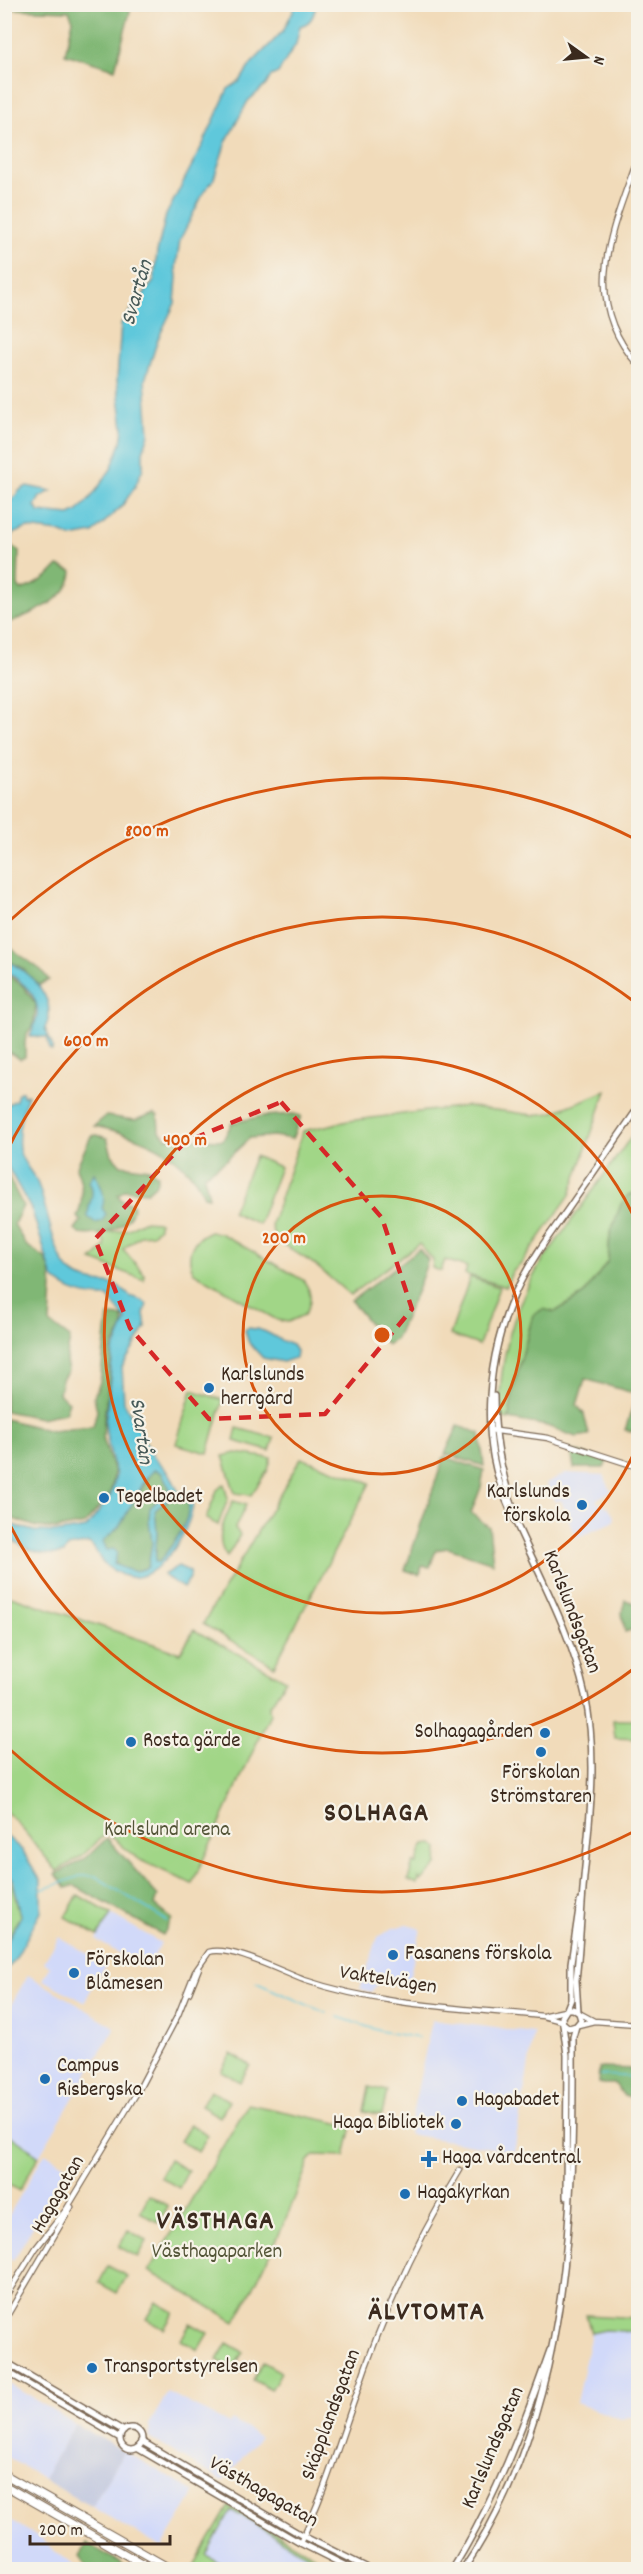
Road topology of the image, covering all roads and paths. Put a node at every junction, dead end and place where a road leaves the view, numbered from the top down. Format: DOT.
graph roads {
  1 [pos="639,157"];
  2 [pos="639,365"];
  3 [pos="639,1108"];
  4 [pos="492,1430"];
  5 [pos="639,1467"];
  6 [pos="584,1880"];
  7 [pos="233,1953"];
  8 [pos="566,2010"];
  9 [pos="579,2012"];
  10 [pos="543,2016"];
  11 [pos="594,2021"];
  12 [pos="562,2022"];
  13 [pos="639,2024"];
  14 [pos="577,2026"];
  15 [pos="123,2116"];
  16 [pos="459,2170"];
  17 [pos="566,2246"];
  18 [pos="4,2299"];
  19 [pos="4,2321"];
  20 [pos="555,2334"];
  21 [pos="4,2363"];
  22 [pos="4,2370"];
  23 [pos="124,2431"];
  24 [pos="120,2438"];
  25 [pos="141,2441"];
  26 [pos="137,2448"];
  27 [pos="4,2474"];
  28 [pos="4,2485"];
  29 [pos="303,2536"];
  30 [pos="300,2543"];
  31 [pos="153,2570"];
  32 [pos="173,2570"];
  33 [pos="354,2570"];
  34 [pos="372,2570"];
  35 [pos="452,2570"];
  36 [pos="463,2570"];
  1 -- 2 [label="street"];
  3 -- 4 [label="main road, Karlslundsgatan"];
  4 -- 5 [label="street"];
  4 -- 6 [label="main road, Karlslundsgatan"];
  6 -- 8 [label="main road, Karlslundsgatan"];
  6 -- 9 [label="main road, Karlslundsgatan"];
  7 -- 10 [label="street, Vaktelvägen"];
  7 -- 15 [label="street, Hagagatan"];
  8 -- 9 [label="main road"];
  8 -- 10 [label="street, Vaktelvägen"];
  8 -- 12 [label="main road"];
  9 -- 11 [label="street"];
  9 -- 14 [label="main road"];
  10 -- 12 [label="street, Vaktelvägen"];
  11 -- 13 [label="street"];
  11 -- 14 [label="street"];
  12 -- 14 [label="main road"];
  12 -- 17 [label="main road, Karlslundsgatan"];
  14 -- 17 [label="main road, Karlslundsgatan"];
  15 -- 18 [label="street, Hagagatan"];
  15 -- 19 [label="street, Hagagatan"];
  16 -- 29 [label="street, Skäpplandsgatan"];
  17 -- 20 [label="main road, Karlslundsgatan"];
  20 -- 35 [label="main road, Karlslundsgatan"];
  20 -- 36 [label="main road, Karlslundsgatan"];
  21 -- 23 [label="main road"];
  22 -- 24 [label="main road"];
  23 -- 24 [label="main road"];
  23 -- 25 [label="main road"];
  24 -- 26 [label="main road"];
  25 -- 26 [label="main road"];
  25 -- 29 [label="main road, Västhagagatan"];
  26 -- 30 [label="main road, Västhagagatan"];
  27 -- 32 [label="highway"];
  28 -- 31 [label="highway"];
  29 -- 30 [label="street, Skäpplandsgatan"];
  29 -- 34 [label="main road, Västhagagatan"];
  30 -- 33 [label="main road, Västhagagatan"];
}
